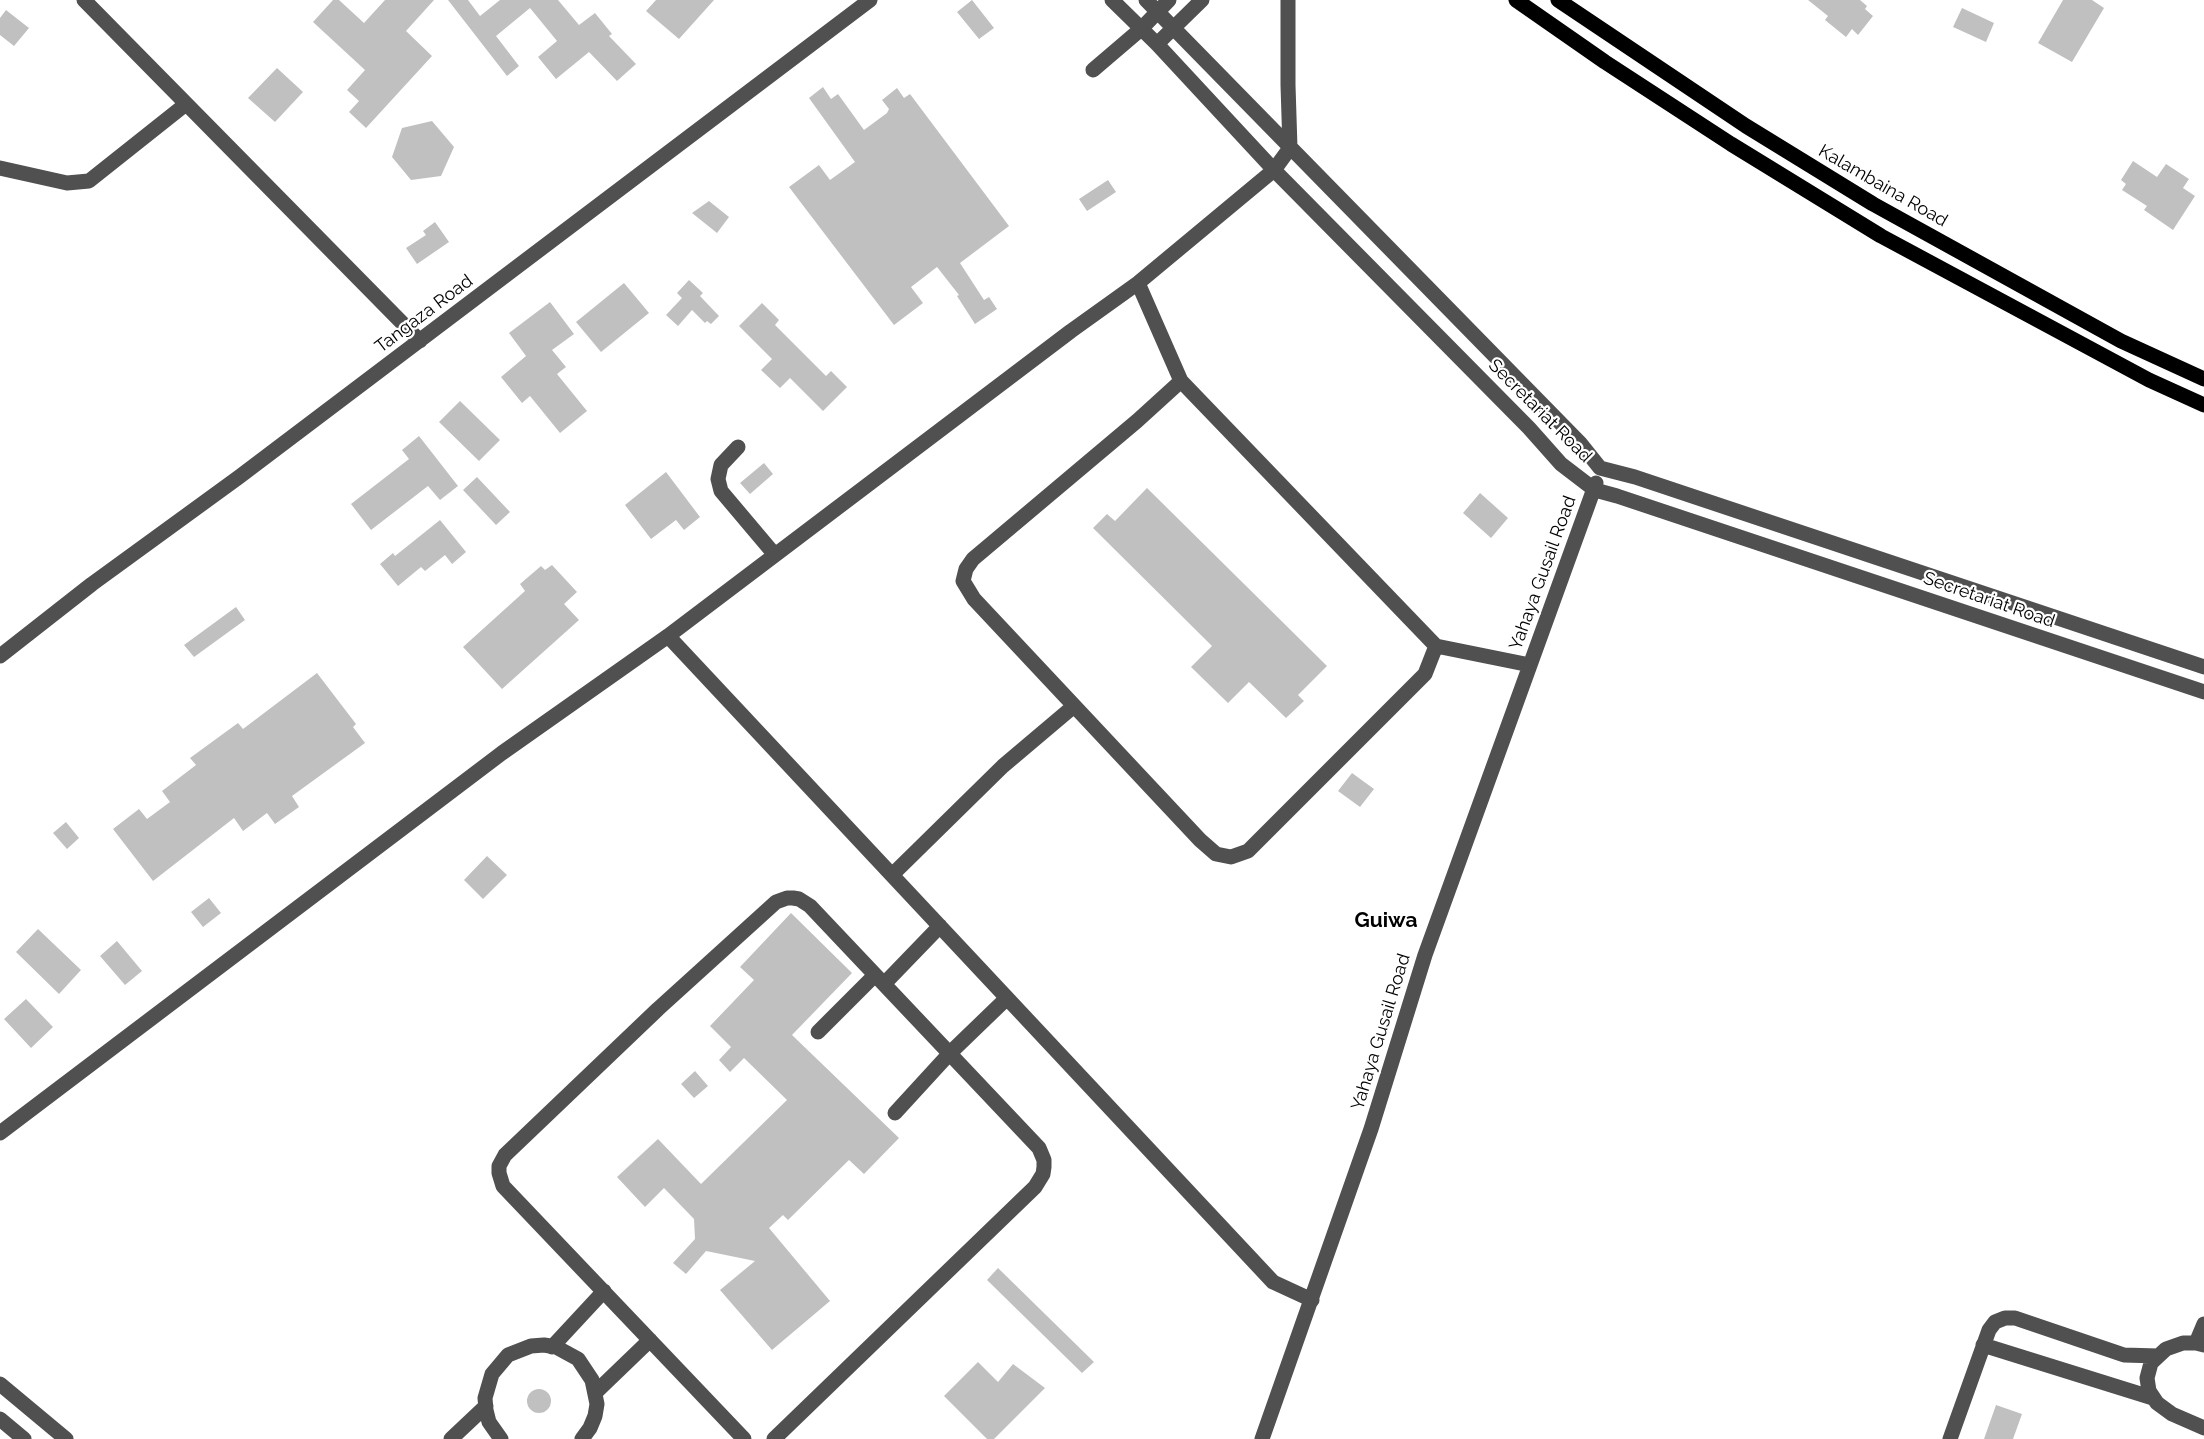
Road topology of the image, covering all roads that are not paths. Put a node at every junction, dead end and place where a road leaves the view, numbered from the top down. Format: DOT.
graph roads {
  1 [pos="84,0"];
  2 [pos="870,0"];
  3 [pos="1113,0"];
  4 [pos="1146,0"];
  5 [pos="1169,0"];
  6 [pos="1202,0"];
  7 [pos="1288,0"];
  8 [pos="1516,0"];
  9 [pos="1558,0"];
  10 [pos="1157,12"];
  11 [pos="1173,27"];
  12 [pos="1141,29"];
  13 [pos="1157,44"];
  14 [pos="1093,70"];
  15 [pos="186,104"];
  16 [pos="1290,148"];
  17 [pos="0,168"];
  18 [pos="1274,170"];
  19 [pos="1138,283"];
  20 [pos="420,341"];
  21 [pos="2204,379"];
  22 [pos="1181,381"];
  23 [pos="2204,405"];
  24 [pos="738,447"];
  25 [pos="1600,468"];
  26 [pos="1594,490"];
  27 [pos="775,555"];
  28 [pos="668,636"];
  29 [pos="1436,646"];
  30 [pos="0,656"];
  31 [pos="1530,665"];
  32 [pos="2204,668"];
  33 [pos="2204,692"];
  34 [pos="1074,706"];
  35 [pos="892,875"];
  36 [pos="940,926"];
  37 [pos="879,979"];
  38 [pos="1007,998"];
  39 [pos="818,1032"];
  40 [pos="950,1053"];
  41 [pos="895,1113"];
  42 [pos="0,1133"];
  43 [pos="604,1292"];
  44 [pos="1312,1300"];
  45 [pos="2204,1324"];
  46 [pos="650,1340"];
  47 [pos="2200,1344"];
  48 [pos="1983,1345"];
  49 [pos="552,1347"];
  50 [pos="2158,1356"];
  51 [pos="0,1384"];
  52 [pos="596,1392"];
  53 [pos="2153,1398"];
  54 [pos="486,1406"];
  55 [pos="0,1419"];
  56 [pos="2204,1428"];
  57 [pos="24,1439"];
  58 [pos="66,1439"];
  59 [pos="451,1439"];
  60 [pos="501,1439"];
  61 [pos="582,1439"];
  62 [pos="744,1439"];
  63 [pos="774,1439"];
  64 [pos="1262,1439"];
  65 [pos="1950,1439"];
  1 -- 15 [label="street"];
  2 -- 20 [label="street, Tangaza Road"];
  3 -- 12 [label="street, Secretariat Road"];
  4 -- 10 [label="street, Secretariat Road"];
  5 -- 10 [label="street"];
  6 -- 11 [label="street"];
  7 -- 16 [label="street"];
  8 -- 23 [label="main road"];
  9 -- 21 [label="main road, Kalambaina Road"];
  10 -- 11 [label="street, Secretariat Road"];
  10 -- 12 [label="street"];
  11 -- 13 [label="street"];
  11 -- 16 [label="street, Secretariat Road"];
  12 -- 13 [label="street, Secretariat Road"];
  12 -- 14 [label="street"];
  13 -- 18 [label="street, Secretariat Road"];
  15 -- 17 [label="street"];
  15 -- 20 [label="street"];
  16 -- 18 [label="street"];
  16 -- 25 [label="street, Secretariat Road"];
  18 -- 19 [label="street"];
  18 -- 26 [label="street, Secretariat Road"];
  19 -- 22 [label="street"];
  19 -- 27 [label="street"];
  20 -- 30 [label="street, Tangaza Road"];
  22 -- 29 [label="street"];
  22 -- 34 [label="street"];
  24 -- 27 [label="street"];
  25 -- 26 [label="street, Yahaya Gusail Road"];
  25 -- 32 [label="street, Secretariat Road"];
  26 -- 31 [label="street, Yahaya Gusail Road"];
  26 -- 33 [label="street, Secretariat Road"];
  27 -- 28 [label="street"];
  28 -- 35 [label="street"];
  28 -- 42 [label="street"];
  29 -- 31 [label="street"];
  29 -- 34 [label="street"];
  31 -- 44 [label="street, Yahaya Gusail Road"];
  34 -- 35 [label="street"];
  35 -- 36 [label="street"];
  36 -- 37 [label="street"];
  36 -- 38 [label="street"];
  37 -- 39 [label="street"];
  37 -- 40 [label="street"];
  37 -- 43 [label="street"];
  38 -- 40 [label="street"];
  38 -- 44 [label="street"];
  40 -- 41 [label="street"];
  40 -- 63 [label="street"];
  43 -- 46 [label="street"];
  43 -- 49 [label="street"];
  44 -- 64 [label="street, Yahaya Gusail Road"];
  45 -- 47 [label="street"];
  46 -- 52 [label="street"];
  46 -- 62 [label="street"];
  47 -- 50 [label="street"];
  48 -- 50 [label="street"];
  48 -- 53 [label="street"];
  48 -- 65 [label="street"];
  49 -- 52 [label="street"];
  49 -- 54 [label="street"];
  50 -- 53 [label="street"];
  51 -- 58 [label="street"];
  52 -- 61 [label="street"];
  53 -- 56 [label="street"];
  54 -- 59 [label="street"];
  54 -- 60 [label="street"];
  55 -- 57 [label="street"];
}
